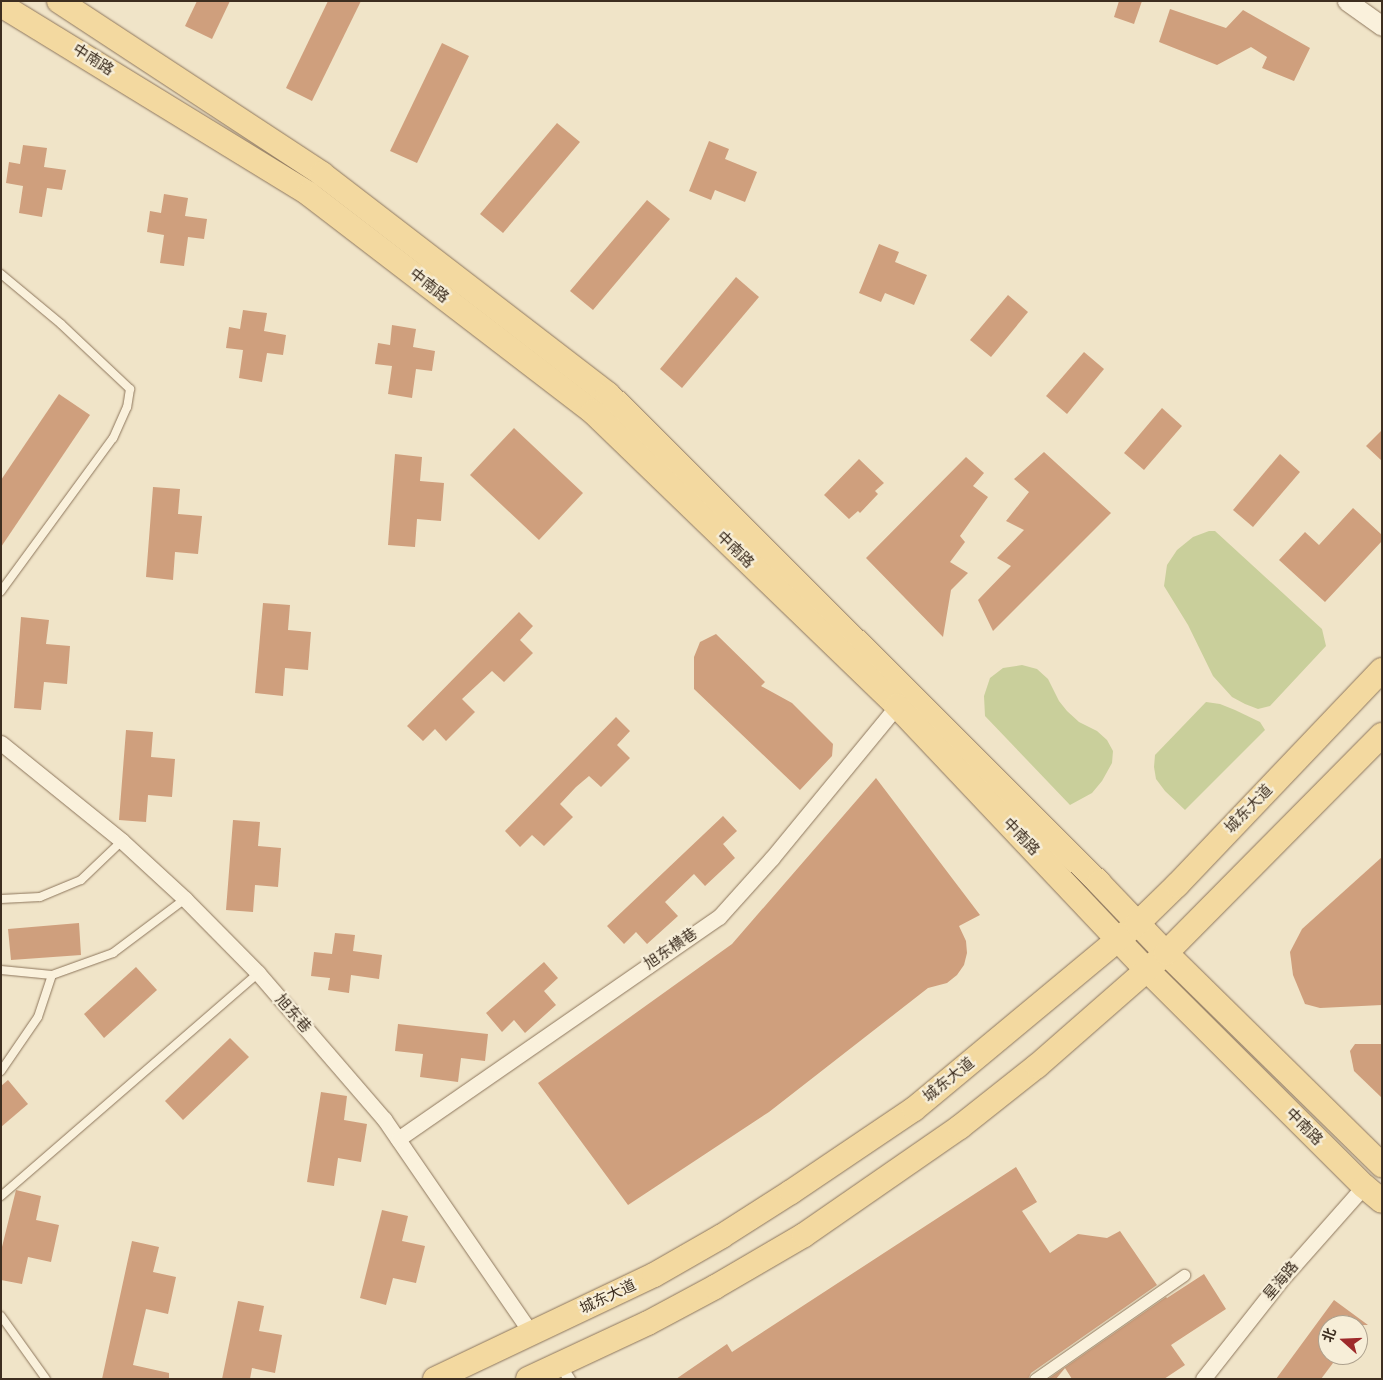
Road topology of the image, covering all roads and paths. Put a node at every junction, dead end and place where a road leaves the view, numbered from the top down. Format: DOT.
graph roads {
  1 [pos="59,1"];
  2 [pos="1346,1"];
  3 [pos="6,8"];
  4 [pos="1382,26"];
  5 [pos="1,274"];
  6 [pos="1,591"];
  7 [pos="1382,670"];
  8 [pos="896,706"];
  9 [pos="1382,735"];
  10 [pos="1,743"];
  11 [pos="122,842"];
  12 [pos="1,899"];
  13 [pos="185,899"];
  14 [pos="1137,924"];
  15 [pos="1119,940"];
  16 [pos="1166,953"];
  17 [pos="1,970"];
  18 [pos="1148,970"];
  19 [pos="258,974"];
  20 [pos="52,975"];
  21 [pos="1,1071"];
  22 [pos="398,1139"];
  23 [pos="1382,1165"];
  24 [pos="1373,1194"];
  25 [pos="1,1196"];
  26 [pos="1184,1276"];
  27 [pos="1,1316"];
  28 [pos="531,1333"];
  29 [pos="564,1372"];
  30 [pos="46,1379"];
  31 [pos="435,1379"];
  32 [pos="528,1379"];
  33 [pos="1035,1379"];
  34 [pos="1203,1379"];
  1 -- 14 [label="main road, 中南路"];
  2 -- 4 [label="street"];
  3 -- 8 [label="main road, 中南路"];
  5 -- 6 [label="lane"];
  7 -- 14 [label="main road, 城东大道"];
  8 -- 15 [label="main road, 中南路"];
  8 -- 22 [label="street, 旭东横巷"];
  9 -- 16 [label="main road"];
  10 -- 11 [label="street, 旭东巷"];
  11 -- 12 [label="lane"];
  11 -- 13 [label="street, 旭东巷"];
  13 -- 19 [label="street, 旭东巷"];
  13 -- 20 [label="lane"];
  14 -- 15 [label="main road, 城东大道"];
  14 -- 16 [label="main road, 中南路"];
  15 -- 18 [label="main road, 中南路"];
  15 -- 28 [label="main road, 城东大道"];
  16 -- 18 [label="main road"];
  16 -- 23 [label="main road, 中南路"];
  17 -- 20 [label="lane"];
  18 -- 24 [label="main road, 中南路"];
  18 -- 29 [label="main road"];
  19 -- 22 [label="street, 旭东巷"];
  19 -- 25 [label="lane"];
  20 -- 21 [label="lane"];
  22 -- 28 [label="street, 旭东巷"];
  24 -- 34 [label="street, 星海路"];
  26 -- 33 [label="street"];
  27 -- 30 [label="lane"];
  28 -- 31 [label="main road, 城东大道"];
  29 -- 32 [label="main road"];
}
